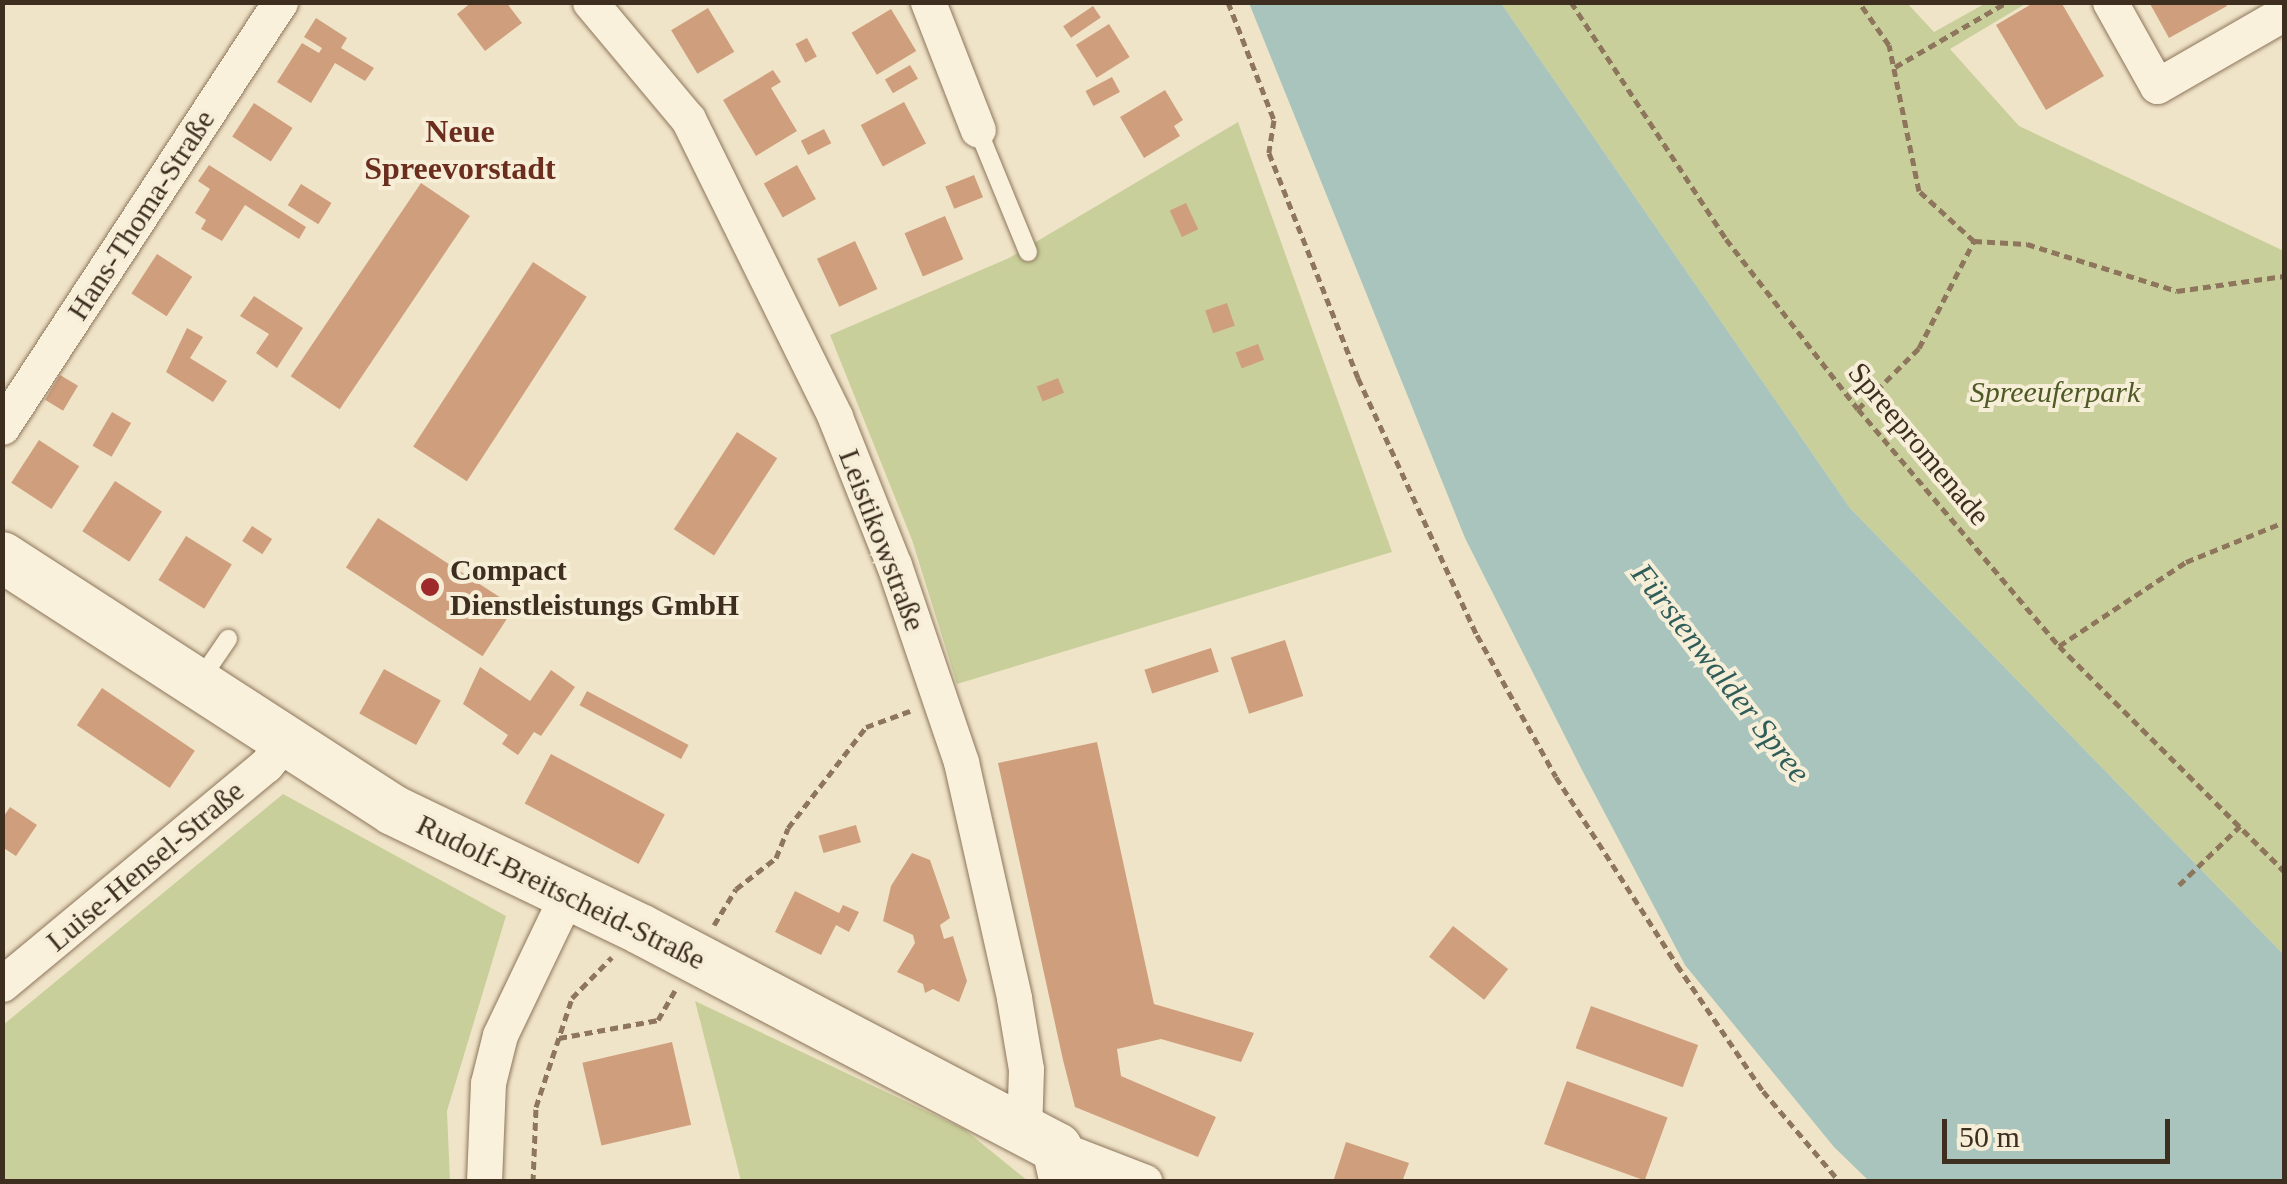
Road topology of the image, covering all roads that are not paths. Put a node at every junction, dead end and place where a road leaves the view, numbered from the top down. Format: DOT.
graph roads {
  1 [pos="280,2"];
  2 [pos="928,2"];
  3 [pos="2110,2"];
  4 [pos="594,4"];
  5 [pos="2284,14"];
  6 [pos="978,130"];
  7 [pos="1028,252"];
  8 [pos="2,427"];
  9 [pos="2,556"];
  10 [pos="228,639"];
  11 [pos="196,684"];
  12 [pos="284,742"];
  13 [pos="568,893"];
  14 [pos="2,984"];
  15 [pos="1049,1154"];
  16 [pos="484,1182"];
  17 [pos="1145,1182"];
  1 -- 8 [label="street, Hans-Thoma-Straße"];
  2 -- 6 [label="street"];
  3 -- 5 [label="street"];
  4 -- 15 [label="street, Leistikowstraße"];
  6 -- 7 [label="lane"];
  9 -- 11 [label="main road, Rudolf-Breitscheid-Straße"];
  10 -- 11 [label="lane"];
  11 -- 12 [label="main road, Rudolf-Breitscheid-Straße"];
  12 -- 13 [label="main road, Rudolf-Breitscheid-Straße"];
  12 -- 14 [label="street, Luise-Hensel-Straße"];
  13 -- 15 [label="main road, Rudolf-Breitscheid-Straße"];
  13 -- 16 [label="street"];
  15 -- 17 [label="street, Rudolf-Breitscheid-Straße"];
}
